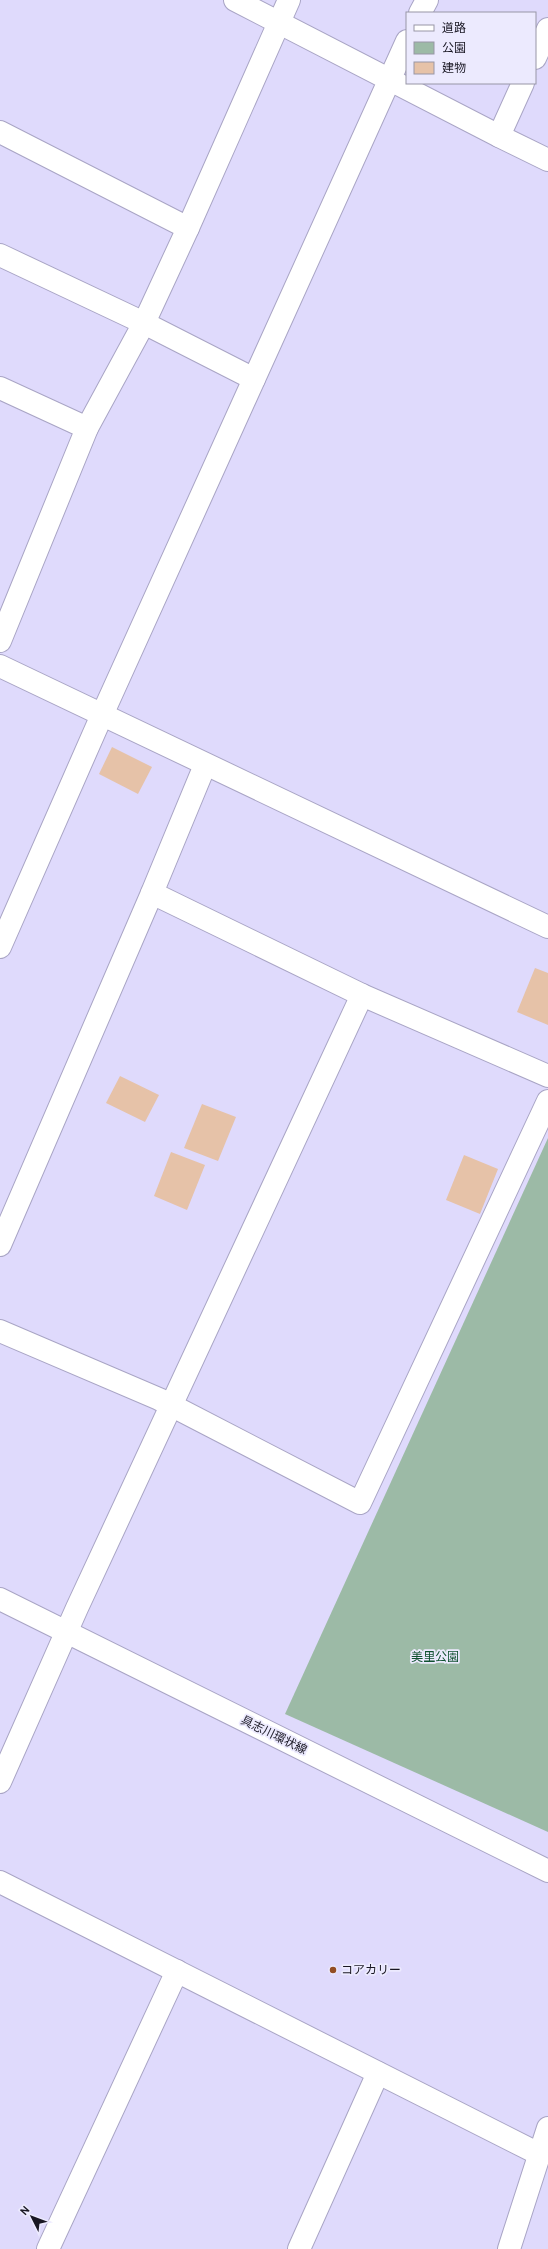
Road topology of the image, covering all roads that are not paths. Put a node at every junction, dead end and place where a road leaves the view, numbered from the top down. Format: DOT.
graph roads {
  1 [pos="235,0"];
  2 [pos="289,0"];
  3 [pos="427,0"];
  4 [pos="421,12"];
  5 [pos="278,23"];
  6 [pos="548,29"];
  7 [pos="406,43"];
  8 [pos="536,56"];
  9 [pos="388,80"];
  10 [pos="523,84"];
  11 [pos="0,132"];
  12 [pos="499,136"];
  13 [pos="548,160"];
  14 [pos="188,228"];
  15 [pos="0,255"];
  16 [pos="144,323"];
  17 [pos="254,379"];
  18 [pos="0,388"];
  19 [pos="87,428"];
  20 [pos="0,641"];
  21 [pos="0,666"];
  22 [pos="102,716"];
  23 [pos="205,765"];
  24 [pos="152,893"];
  25 [pos="548,927"];
  26 [pos="0,947"];
  27 [pos="362,995"];
  28 [pos="548,1076"];
  29 [pos="548,1101"];
  30 [pos="0,1245"];
  31 [pos="0,1331"];
  32 [pos="172,1405"];
  33 [pos="0,1599"];
  34 [pos="66,1632"];
  35 [pos="0,1782"];
  36 [pos="548,1871"];
  37 [pos="0,1882"];
  38 [pos="177,1971"];
  39 [pos="378,2073"];
  40 [pos="548,2128"];
  41 [pos="539,2154"];
  42 [pos="48,2249"];
  43 [pos="299,2249"];
  44 [pos="509,2249"];
  1 -- 5 [label="street"];
  2 -- 5 [label="street"];
  3 -- 4 [label="street"];
  5 -- 9 [label="street"];
  5 -- 14 [label="street"];
  6 -- 8 [label="street"];
  7 -- 9 [label="street"];
  9 -- 12 [label="street"];
  9 -- 17 [label="street"];
  10 -- 12 [label="street"];
  11 -- 14 [label="street"];
  12 -- 13 [label="street"];
  14 -- 16 [label="street"];
  15 -- 16 [label="street"];
  16 -- 17 [label="street"];
  16 -- 19 [label="street"];
  17 -- 22 [label="street"];
  18 -- 19 [label="street"];
  19 -- 20 [label="street"];
  21 -- 22 [label="street"];
  22 -- 23 [label="street"];
  22 -- 26 [label="street"];
  23 -- 24 [label="street"];
  23 -- 25 [label="street"];
  24 -- 27 [label="street"];
  24 -- 30 [label="street"];
  27 -- 28 [label="street"];
  27 -- 32 [label="street"];
  29 -- 32 [label="street"];
  31 -- 32 [label="street"];
  32 -- 34 [label="street"];
  33 -- 34 [label="street, 具志川環状線"];
  34 -- 35 [label="street"];
  34 -- 36 [label="street, 具志川環状線"];
  37 -- 38 [label="street"];
  38 -- 39 [label="street"];
  38 -- 42 [label="street"];
  39 -- 41 [label="street"];
  39 -- 43 [label="street"];
  40 -- 41 [label="street"];
  41 -- 44 [label="street"];
}
